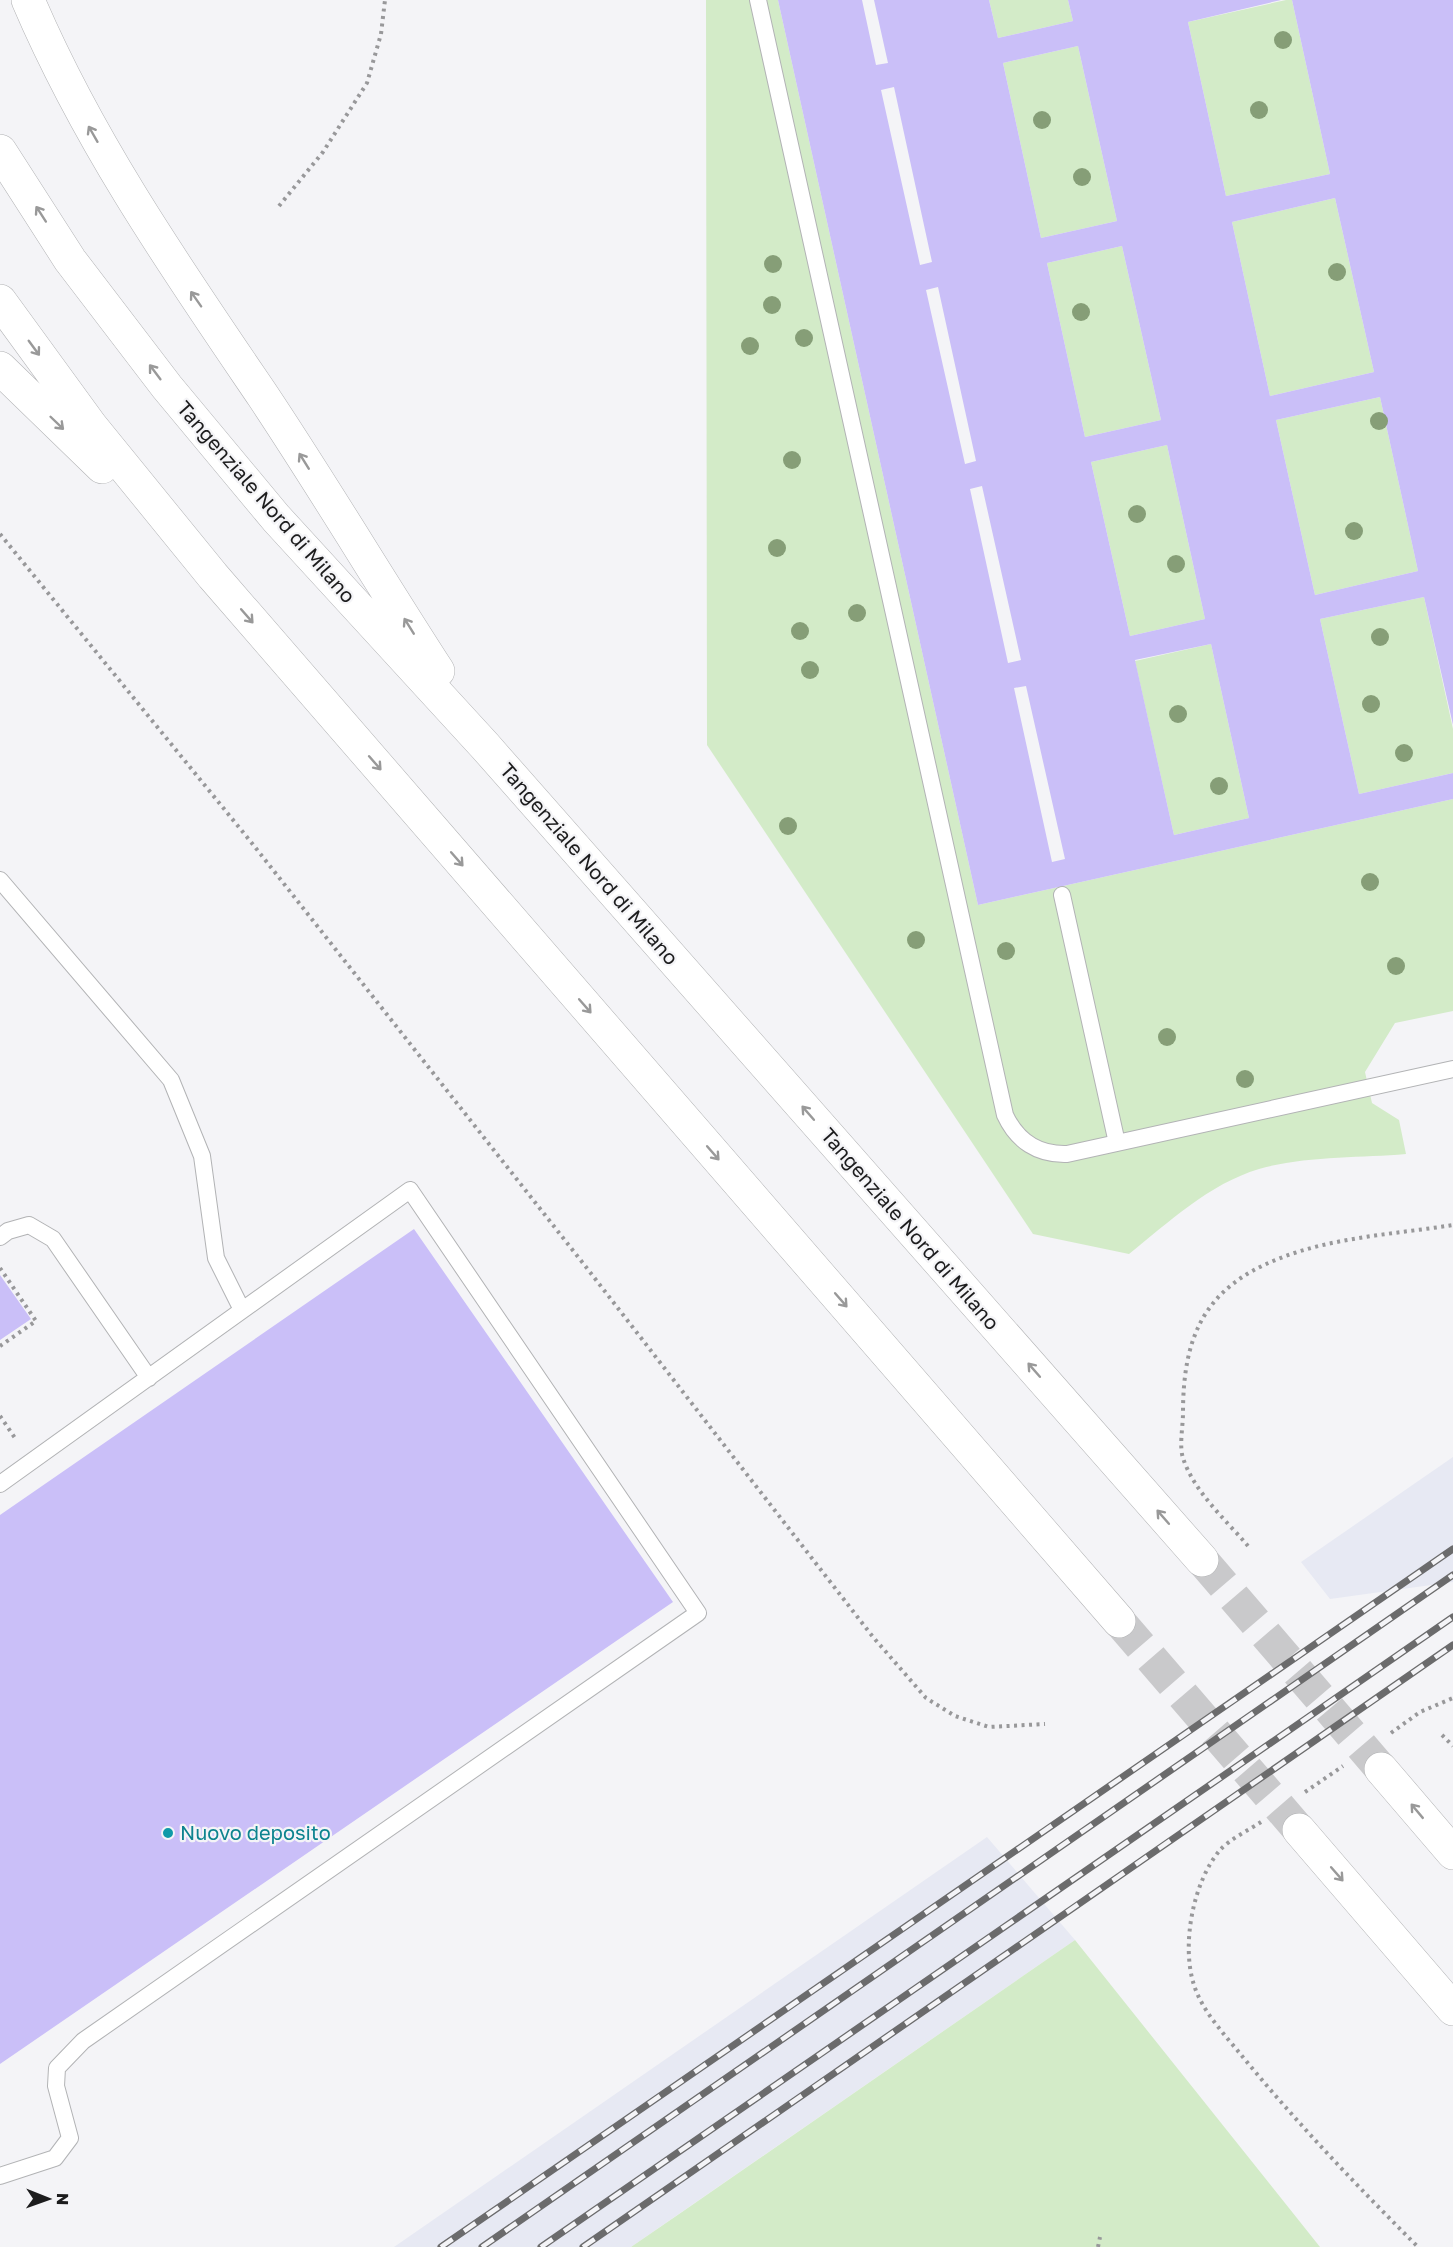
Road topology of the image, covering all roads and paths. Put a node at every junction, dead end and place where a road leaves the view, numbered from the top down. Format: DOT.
graph roads {
  1 [pos="28,0"];
  2 [pos="385,0"];
  3 [pos="758,0"];
  4 [pos="0,151"];
  5 [pos="279,206"];
  6 [pos="0,301"];
  7 [pos="0,368"];
  8 [pos="0,534"];
  9 [pos="213,576"];
  10 [pos="485,746"];
  11 [pos="0,880"];
  12 [pos="1062,894"];
  13 [pos="1453,1069"];
  14 [pos="1117,1143"];
  15 [pos="1453,1225"];
  16 [pos="0,1237"];
  17 [pos="0,1268"];
  18 [pos="242,1310"];
  19 [pos="0,1346"];
  20 [pos="149,1378"];
  21 [pos="0,1485"];
  22 [pos="1248,1546"];
  23 [pos="1202,1560"];
  24 [pos="1119,1621"];
  25 [pos="1453,1698"];
  26 [pos="1045,1724"];
  27 [pos="1442,1736"];
  28 [pos="1453,1746"];
  29 [pos="1382,1754"];
  30 [pos="1344,1765"];
  31 [pos="1297,1797"];
  32 [pos="1268,1817"];
  33 [pos="1299,1830"];
  34 [pos="1453,1853"];
  35 [pos="1453,2009"];
  36 [pos="0,2176"];
  37 [pos="1100,2237"];
  38 [pos="1098,2247"];
  39 [pos="1418,2247"];
  10 -- 1 [label="highway, one-way"];
  2 -- 5 [label="path"];
  3 -- 14 [label="lane"];
  10 -- 4 [label="highway, Tangenziale Nord di Milano, one-way"];
  6 -- 9 [label="highway, one-way"];
  7 -- 9 [label="highway, one-way"];
  8 -- 26 [label="path"];
  9 -- 24 [label="highway, one-way"];
  23 -- 10 [label="highway, Tangenziale Nord di Milano, one-way"];
  11 -- 18 [label="lane"];
  12 -- 14 [label="lane"];
  13 -- 14 [label="lane"];
  15 -- 22 [label="path"];
  16 -- 20 [label="lane"];
  17 -- 19 [label="path"];
  18 -- 20 [label="lane"];
  18 -- 36 [label="lane"];
  20 -- 21 [label="lane"];
  25 -- 29 [label="path"];
  27 -- 28 [label="path"];
  34 -- 29 [label="highway, one-way"];
  30 -- 31 [label="path"];
  32 -- 39 [label="path"];
  33 -- 35 [label="highway, one-way"];
  37 -- 38 [label="path"];
}
